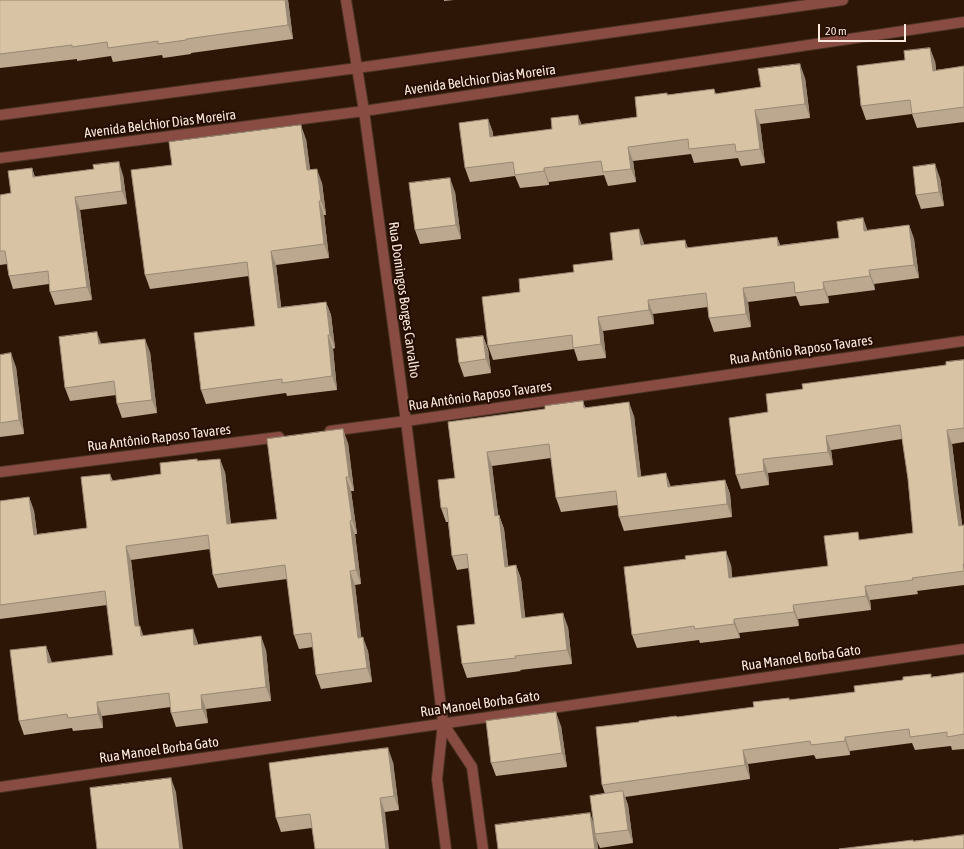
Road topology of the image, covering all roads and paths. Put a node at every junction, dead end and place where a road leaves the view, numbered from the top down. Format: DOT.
graph roads {
  1 [pos="346,0"];
  2 [pos="843,0"];
  3 [pos="964,22"];
  4 [pos="357,68"];
  5 [pos="364,111"];
  6 [pos="0,115"];
  7 [pos="0,158"];
  8 [pos="964,341"];
  9 [pos="406,421"];
  10 [pos="320,432"];
  11 [pos="289,436"];
  12 [pos="0,472"];
  13 [pos="964,649"];
  14 [pos="443,723"];
  15 [pos="0,787"];
  16 [pos="446,849"];
  17 [pos="483,849"];
  1 -- 4 [label="street, Rua Domingos Borges Carvalho"];
  2 -- 4 [label="street, Avenida Belchior Dias Moreira"];
  3 -- 5 [label="street, Avenida Belchior Dias Moreira"];
  4 -- 5 [label="street, Rua Domingos Borges Carvalho"];
  4 -- 6 [label="street, Avenida Belchior Dias Moreira"];
  5 -- 7 [label="street, Avenida Belchior Dias Moreira"];
  5 -- 9 [label="street, Rua Domingos Borges Carvalho"];
  8 -- 9 [label="street, Rua Antônio Raposo Tavares"];
  9 -- 10 [label="street, Rua Antônio Raposo Tavares"];
  9 -- 14 [label="street, Rua Domingos Borges Carvalho"];
  11 -- 12 [label="street, Rua Antônio Raposo Tavares"];
  13 -- 14 [label="street, Rua Manoel Borba Gato"];
  14 -- 15 [label="street, Rua Manoel Borba Gato"];
  14 -- 16 [label="street, Rua Domingos Borges Carvalho"];
  14 -- 17 [label="street, Rua Domingos Borges Carvalho"];
}
